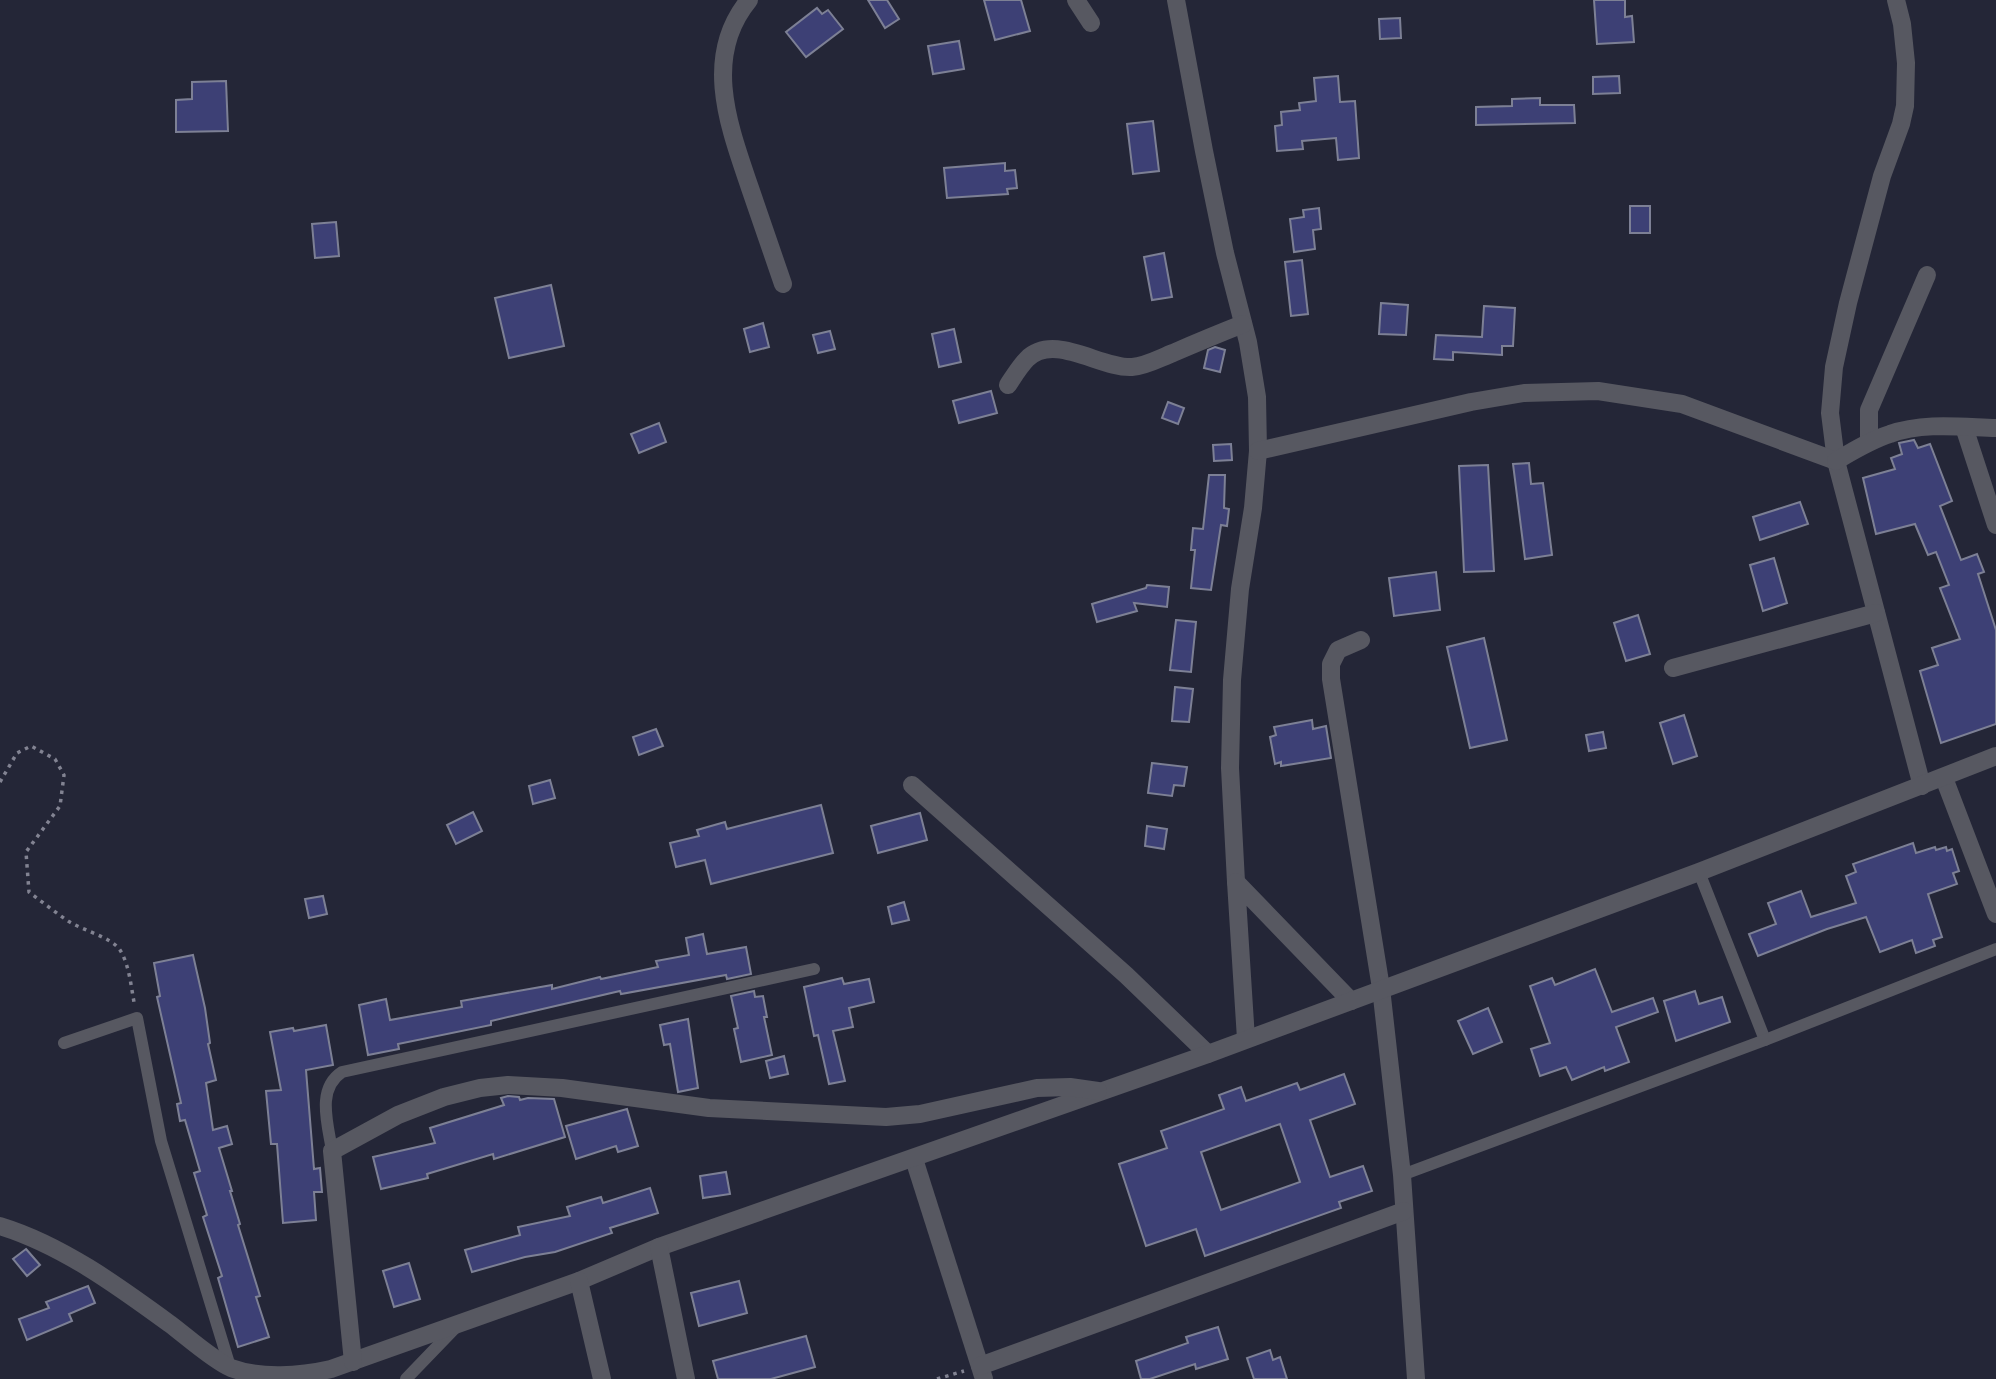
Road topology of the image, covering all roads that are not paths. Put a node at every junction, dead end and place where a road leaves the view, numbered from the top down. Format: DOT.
graph roads {
  1 [pos="749,0"];
  2 [pos="1076,0"];
  3 [pos="1176,0"];
  4 [pos="1896,0"];
  5 [pos="1091,23"];
  6 [pos="1927,275"];
  7 [pos="783,284"];
  8 [pos="1243,324"];
  9 [pos="1008,385"];
  10 [pos="1964,427"];
  11 [pos="1996,428"];
  12 [pos="1869,442"];
  13 [pos="1258,451"];
  14 [pos="1836,461"];
  15 [pos="1996,525"];
  16 [pos="1876,613"];
  17 [pos="1361,640"];
  18 [pos="1673,668"];
  19 [pos="1996,756"];
  20 [pos="1944,778"];
  21 [pos="912,785"];
  22 [pos="1922,786"];
  23 [pos="1699,872"];
  24 [pos="1236,882"];
  25 [pos="1996,914"];
  26 [pos="1996,948"];
  27 [pos="814,969"];
  28 [pos="1381,988"];
  29 [pos="1350,1001"];
  30 [pos="1246,1039"];
  31 [pos="1765,1040"];
  32 [pos="64,1043"];
  33 [pos="1208,1054"];
  34 [pos="1102,1091"];
  35 [pos="332,1151"];
  36 [pos="914,1159"];
  37 [pos="1402,1175"];
  38 [pos="1404,1211"];
  39 [pos="0,1226"];
  40 [pos="659,1247"];
  41 [pos="579,1281"];
  42 [pos="459,1324"];
  43 [pos="354,1362"];
  44 [pos="982,1373"];
  45 [pos="234,1374"];
  46 [pos="406,1379"];
  47 [pos="602,1379"];
  48 [pos="686,1379"];
  49 [pos="1416,1379"];
  1 -- 7 [label="street"];
  2 -- 5 [label="street"];
  3 -- 8 [label="street"];
  4 -- 14 [label="street"];
  6 -- 12 [label="street"];
  8 -- 9 [label="street"];
  8 -- 13 [label="street"];
  10 -- 11 [label="street"];
  10 -- 12 [label="street"];
  10 -- 15 [label="street"];
  12 -- 14 [label="street"];
  13 -- 14 [label="street"];
  13 -- 24 [label="street"];
  14 -- 16 [label="street"];
  16 -- 18 [label="street"];
  16 -- 22 [label="street"];
  17 -- 28 [label="street"];
  19 -- 20 [label="street"];
  20 -- 22 [label="street"];
  20 -- 25 [label="street"];
  21 -- 33 [label="street"];
  22 -- 23 [label="street"];
  23 -- 28 [label="street"];
  23 -- 31 [label="lane"];
  24 -- 29 [label="street"];
  24 -- 30 [label="street"];
  26 -- 31 [label="lane"];
  27 -- 35 [label="lane"];
  28 -- 29 [label="street"];
  28 -- 37 [label="street"];
  29 -- 30 [label="street"];
  30 -- 33 [label="street"];
  31 -- 37 [label="lane"];
  32 -- 45 [label="lane"];
  33 -- 34 [label="street"];
  34 -- 35 [label="street"];
  34 -- 36 [label="street"];
  35 -- 43 [label="street"];
  36 -- 40 [label="street"];
  36 -- 44 [label="street"];
  37 -- 38 [label="street"];
  38 -- 44 [label="street"];
  38 -- 49 [label="street"];
  39 -- 45 [label="street"];
  40 -- 41 [label="street"];
  40 -- 48 [label="street"];
  41 -- 42 [label="street"];
  41 -- 47 [label="street"];
  42 -- 43 [label="street"];
  42 -- 46 [label="lane"];
  43 -- 45 [label="street"];
}
